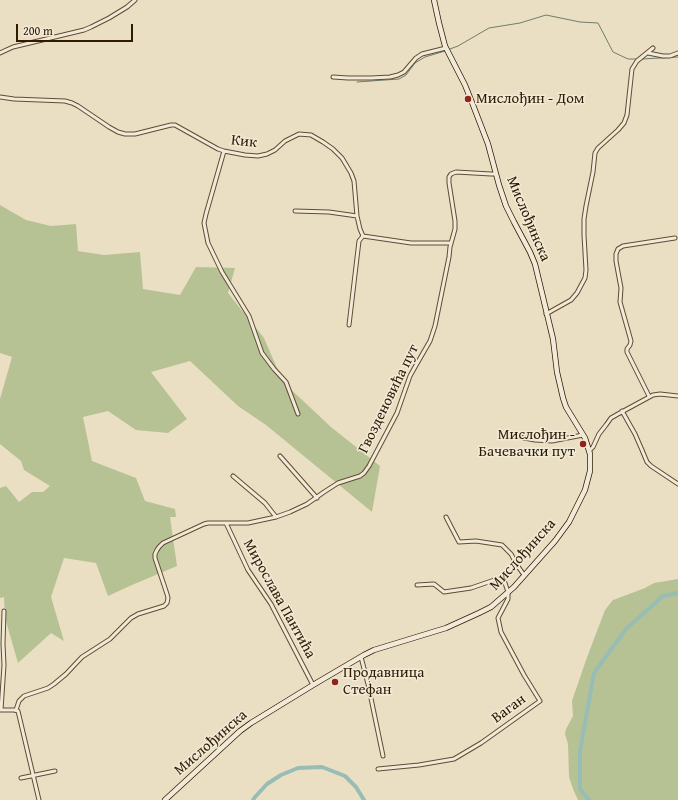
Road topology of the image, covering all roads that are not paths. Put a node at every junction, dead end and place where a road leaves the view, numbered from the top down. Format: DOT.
graph roads {
  1 [pos="135,0"];
  2 [pos="434,0"];
  3 [pos="446,48"];
  4 [pos="653,48"];
  5 [pos="0,53"];
  6 [pos="648,53"];
  7 [pos="678,54"];
  8 [pos="333,77"];
  9 [pos="0,97"];
  10 [pos="224,151"];
  11 [pos="496,174"];
  12 [pos="295,211"];
  13 [pos="357,216"];
  14 [pos="363,236"];
  15 [pos="675,238"];
  16 [pos="450,243"];
  17 [pos="546,314"];
  18 [pos="349,325"];
  19 [pos="649,396"];
  20 [pos="678,396"];
  21 [pos="622,411"];
  22 [pos="298,414"];
  23 [pos="508,435"];
  24 [pos="583,435"];
  25 [pos="589,451"];
  26 [pos="280,456"];
  27 [pos="232,476"];
  28 [pos="678,484"];
  29 [pos="317,498"];
  30 [pos="276,517"];
  31 [pos="446,517"];
  32 [pos="226,523"];
  33 [pos="524,575"];
  34 [pos="417,585"];
  35 [pos="508,592"];
  36 [pos="4,612"];
  37 [pos="361,657"];
  38 [pos="313,685"];
  39 [pos="1,710"];
  40 [pos="16,710"];
  41 [pos="383,756"];
  42 [pos="378,769"];
  43 [pos="55,771"];
  44 [pos="34,776"];
  45 [pos="21,778"];
  46 [pos="39,800"];
  47 [pos="165,800"];
  1 -- 5 [label="street"];
  2 -- 3 [label="main road, Мислођинска"];
  3 -- 8 [label="street"];
  3 -- 11 [label="main road, Мислођинска"];
  4 -- 6 [label="street"];
  6 -- 7 [label="street"];
  6 -- 17 [label="street"];
  9 -- 10 [label="street, Кик"];
  10 -- 13 [label="street, Кик"];
  10 -- 22 [label="street"];
  11 -- 16 [label="street, Гвозденовића пут"];
  11 -- 17 [label="main road, Мислођинска"];
  12 -- 13 [label="street"];
  13 -- 14 [label="street, Кик"];
  14 -- 16 [label="street"];
  14 -- 18 [label="street"];
  15 -- 19 [label="street"];
  16 -- 29 [label="street, Гвозденовића пут"];
  17 -- 24 [label="main road, Мислођинска"];
  19 -- 20 [label="street"];
  19 -- 21 [label="street"];
  21 -- 25 [label="street"];
  21 -- 28 [label="street"];
  23 -- 24 [label="street"];
  24 -- 25 [label="main road, Мислођинска"];
  25 -- 33 [label="main road, Мислођинска"];
  26 -- 29 [label="street"];
  27 -- 30 [label="street"];
  29 -- 30 [label="street, Гвозденовића пут"];
  30 -- 32 [label="street, Гвозденовића пут"];
  31 -- 33 [label="street"];
  32 -- 38 [label="street, Мирослава Пантића"];
  32 -- 40 [label="street, Гвозденовића пут"];
  33 -- 35 [label="main road, Мислођинска"];
  34 -- 35 [label="street"];
  35 -- 37 [label="main road, Мислођинска"];
  35 -- 42 [label="street, Ваган"];
  36 -- 39 [label="street"];
  37 -- 38 [label="main road, Мислођинска"];
  37 -- 41 [label="street"];
  38 -- 47 [label="main road, Мислођинска"];
  39 -- 40 [label="street"];
  40 -- 44 [label="street"];
  43 -- 44 [label="street"];
  44 -- 45 [label="street"];
  44 -- 46 [label="street"];
}
